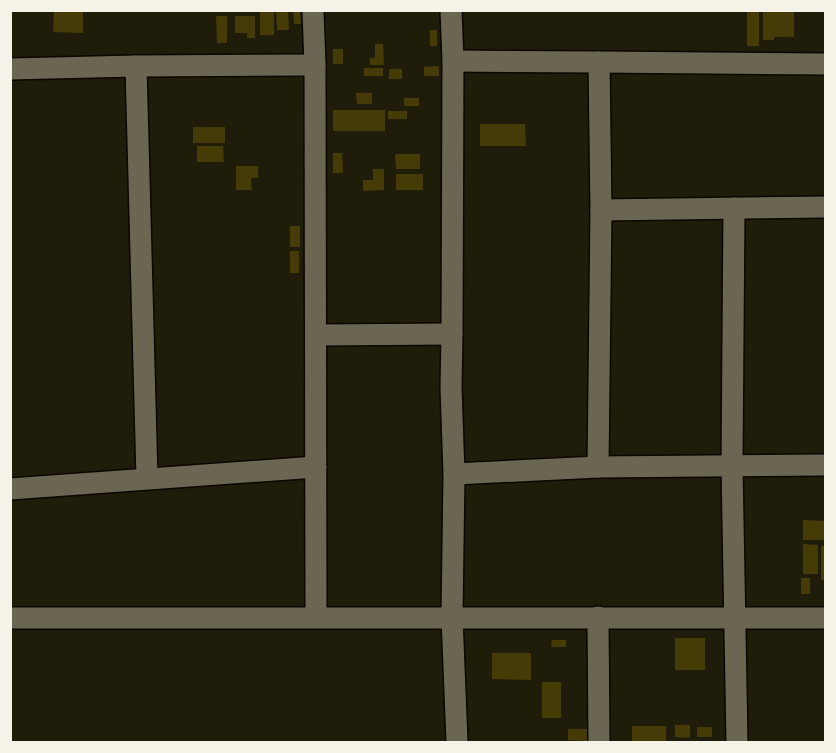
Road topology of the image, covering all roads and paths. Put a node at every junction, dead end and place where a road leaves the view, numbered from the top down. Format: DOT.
graph roads {
  1 [pos="313,10"];
  2 [pos="451,10"];
  3 [pos="453,61"];
  4 [pos="599,63"];
  5 [pos="825,64"];
  6 [pos="315,65"];
  7 [pos="136,66"];
  8 [pos="10,69"];
  9 [pos="825,207"];
  10 [pos="734,208"];
  11 [pos="601,210"];
  12 [pos="452,334"];
  13 [pos="316,335"];
  14 [pos="825,465"];
  15 [pos="732,466"];
  16 [pos="316,467"];
  17 [pos="598,467"];
  18 [pos="454,474"];
  19 [pos="147,478"];
  20 [pos="10,489"];
  21 [pos="316,617"];
  22 [pos="452,617"];
  23 [pos="598,617"];
  24 [pos="10,618"];
  25 [pos="736,618"];
  26 [pos="825,618"];
  27 [pos="456,742"];
  28 [pos="599,742"];
  29 [pos="737,742"];
  1 -- 6 [label="street"];
  2 -- 3 [label="street"];
  3 -- 4 [label="street"];
  3 -- 12 [label="street"];
  4 -- 5 [label="street"];
  4 -- 11 [label="street"];
  6 -- 7 [label="street"];
  6 -- 13 [label="street"];
  7 -- 8 [label="street"];
  7 -- 19 [label="street"];
  9 -- 10 [label="street"];
  10 -- 11 [label="street"];
  10 -- 15 [label="street"];
  11 -- 17 [label="street"];
  12 -- 13 [label="street"];
  12 -- 18 [label="street"];
  13 -- 16 [label="street"];
  14 -- 15 [label="street"];
  15 -- 17 [label="street"];
  15 -- 25 [label="street"];
  16 -- 19 [label="street"];
  16 -- 21 [label="street"];
  17 -- 18 [label="street"];
  18 -- 22 [label="street"];
  19 -- 20 [label="street"];
  21 -- 22 [label="street"];
  21 -- 24 [label="street"];
  22 -- 23 [label="street"];
  22 -- 27 [label="street"];
  23 -- 25 [label="street"];
  23 -- 28 [label="street"];
  25 -- 26 [label="street"];
  25 -- 29 [label="street"];
}
